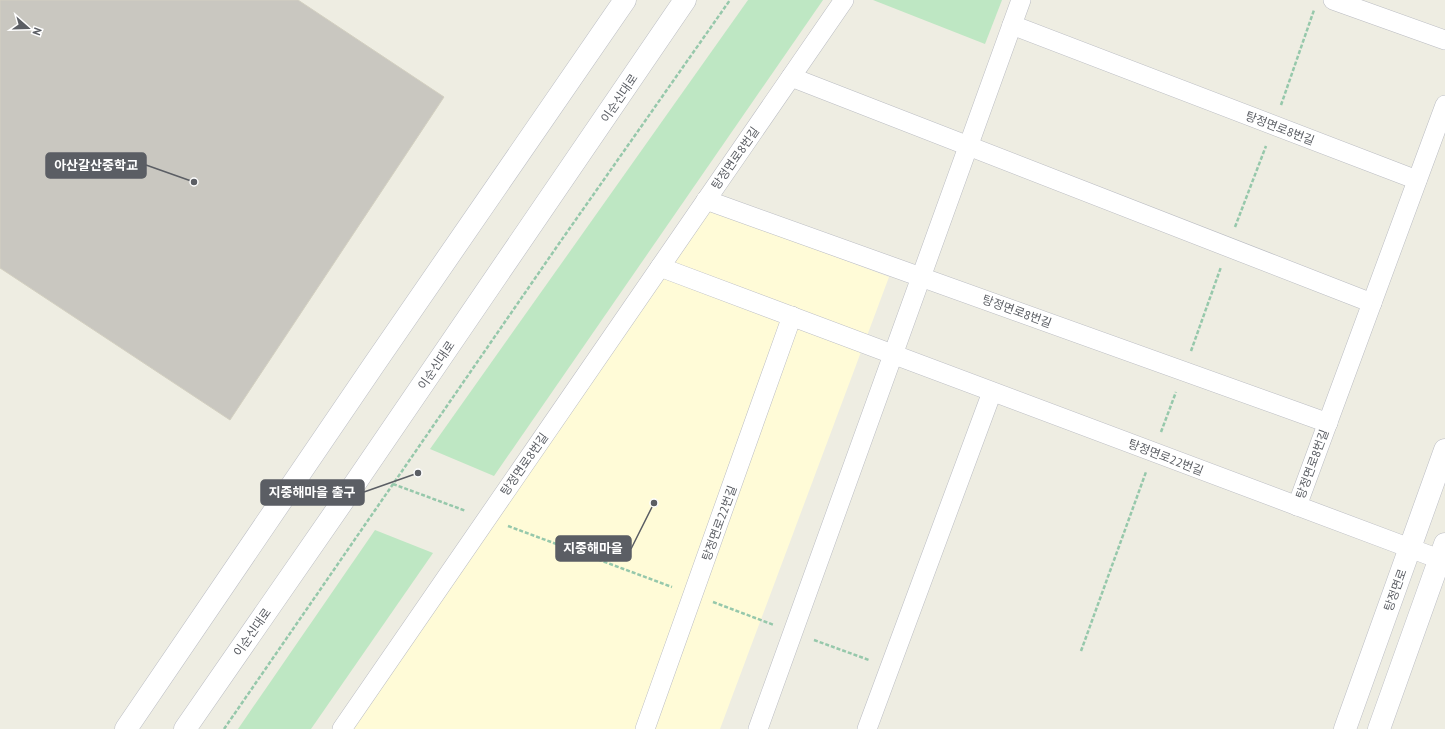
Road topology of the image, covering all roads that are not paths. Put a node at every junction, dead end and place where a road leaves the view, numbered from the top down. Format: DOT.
graph roads {
  1 [pos="625,0"];
  2 [pos="685,0"];
  3 [pos="844,0"];
  4 [pos="1021,0"];
  5 [pos="1333,0"];
  6 [pos="1012,25"];
  7 [pos="1445,40"];
  8 [pos="791,77"];
  9 [pos="1445,105"];
  10 [pos="968,146"];
  11 [pos="1417,180"];
  12 [pos="706,200"];
  13 [pos="660,267"];
  14 [pos="921,277"];
  15 [pos="1372,303"];
  16 [pos="792,316"];
  17 [pos="893,354"];
  18 [pos="992,392"];
  19 [pos="1328,423"];
  20 [pos="1445,450"];
  21 [pos="1297,506"];
  22 [pos="1410,548"];
  23 [pos="1442,552"];
  24 [pos="126,729"];
  25 [pos="185,729"];
  26 [pos="342,729"];
  27 [pos="645,729"];
  28 [pos="758,729"];
  29 [pos="867,729"];
  30 [pos="1345,729"];
  31 [pos="1379,729"];
  1 -- 24 [label="main road"];
  2 -- 25 [label="main road, 이순신대로"];
  3 -- 8 [label="street, 탕정면로8번길"];
  4 -- 6 [label="street"];
  5 -- 7 [label="street"];
  6 -- 10 [label="street"];
  6 -- 11 [label="street, 탕정면로8번길"];
  8 -- 10 [label="street"];
  8 -- 12 [label="street, 탕정면로8번길"];
  9 -- 11 [label="street, 탕정면로8번길"];
  10 -- 14 [label="street"];
  10 -- 15 [label="street"];
  11 -- 15 [label="street, 탕정면로8번길"];
  12 -- 13 [label="street, 탕정면로8번길"];
  12 -- 14 [label="street, 탕정면로8번길"];
  13 -- 16 [label="street, 탕정면로22번길"];
  13 -- 26 [label="street, 탕정면로8번길"];
  14 -- 17 [label="street"];
  14 -- 19 [label="street, 탕정면로8번길"];
  15 -- 19 [label="street, 탕정면로8번길"];
  16 -- 17 [label="street, 탕정면로22번길"];
  16 -- 27 [label="street, 탕정면로22번길"];
  17 -- 18 [label="street, 탕정면로22번길"];
  17 -- 28 [label="street"];
  18 -- 21 [label="street, 탕정면로22번길"];
  18 -- 29 [label="street"];
  19 -- 21 [label="street, 탕정면로8번길"];
  20 -- 22 [label="main road, 탕정면로"];
  21 -- 22 [label="street, 탕정면로22번길"];
  22 -- 23 [label="street, 탕정면로22번길"];
  22 -- 30 [label="main road, 탕정면로"];
  23 -- 31 [label="main road"];
}
